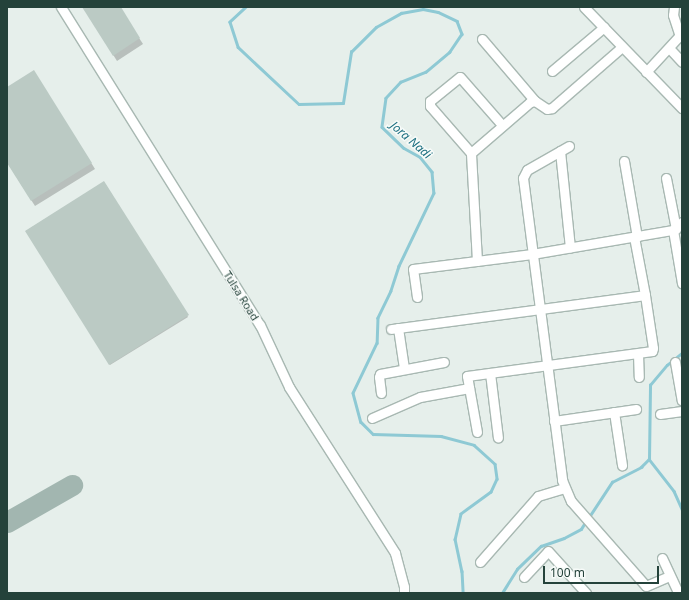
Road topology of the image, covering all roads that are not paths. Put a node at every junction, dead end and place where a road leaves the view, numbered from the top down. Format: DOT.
graph roads {
  1 [pos="61,7"];
  2 [pos="584,7"];
  3 [pos="674,7"];
  4 [pos="604,27"];
  5 [pos="681,35"];
  6 [pos="482,39"];
  7 [pos="622,47"];
  8 [pos="669,48"];
  9 [pos="682,62"];
  10 [pos="552,71"];
  11 [pos="646,72"];
  12 [pos="535,100"];
  13 [pos="682,108"];
  14 [pos="502,125"];
  15 [pos="569,146"];
  16 [pos="560,151"];
  17 [pos="471,153"];
  18 [pos="624,161"];
  19 [pos="666,178"];
  20 [pos="677,227"];
  21 [pos="635,237"];
  22 [pos="570,247"];
  23 [pos="532,254"];
  24 [pos="477,261"];
  25 [pos="682,283"];
  26 [pos="645,295"];
  27 [pos="417,297"];
  28 [pos="540,310"];
  29 [pos="638,354"];
  30 [pos="444,362"];
  31 [pos="675,362"];
  32 [pos="547,366"];
  33 [pos="404,368"];
  34 [pos="490,373"];
  35 [pos="639,377"];
  36 [pos="469,388"];
  37 [pos="381,393"];
  38 [pos="682,400"];
  39 [pos="636,409"];
  40 [pos="682,411"];
  41 [pos="614,412"];
  42 [pos="660,414"];
  43 [pos="372,418"];
  44 [pos="554,421"];
  45 [pos="477,432"];
  46 [pos="498,438"];
  47 [pos="622,465"];
  48 [pos="564,488"];
  49 [pos="662,558"];
  50 [pos="480,562"];
  51 [pos="669,576"];
  52 [pos="524,577"];
  53 [pos="404,593"];
  54 [pos="586,593"];
  55 [pos="678,593"];
  1 -- 53 [label="street, Tulsa Road"];
  2 -- 4 [label="street"];
  3 -- 5 [label="street"];
  4 -- 7 [label="street"];
  4 -- 10 [label="street"];
  5 -- 8 [label="street"];
  6 -- 12 [label="street"];
  7 -- 11 [label="street"];
  7 -- 12 [label="street"];
  8 -- 9 [label="street"];
  8 -- 11 [label="street"];
  11 -- 13 [label="street"];
  12 -- 14 [label="street"];
  14 -- 17 [label="street"];
  14 -- 17 [label="street"];
  15 -- 16 [label="street"];
  16 -- 22 [label="street"];
  16 -- 23 [label="street"];
  17 -- 24 [label="street"];
  18 -- 21 [label="street"];
  19 -- 20 [label="street"];
  20 -- 21 [label="street"];
  20 -- 25 [label="street"];
  21 -- 22 [label="street"];
  21 -- 26 [label="street"];
  22 -- 23 [label="street"];
  23 -- 24 [label="street"];
  23 -- 28 [label="street"];
  24 -- 27 [label="street"];
  26 -- 28 [label="street"];
  26 -- 29 [label="street"];
  28 -- 32 [label="street"];
  28 -- 33 [label="street"];
  29 -- 32 [label="street"];
  29 -- 35 [label="street"];
  30 -- 33 [label="street"];
  31 -- 38 [label="street"];
  32 -- 34 [label="street"];
  32 -- 44 [label="street"];
  33 -- 37 [label="street"];
  34 -- 36 [label="street"];
  34 -- 46 [label="street"];
  36 -- 43 [label="street"];
  36 -- 45 [label="street"];
  39 -- 41 [label="street"];
  40 -- 42 [label="street"];
  41 -- 44 [label="street"];
  41 -- 47 [label="street"];
  44 -- 48 [label="street"];
  48 -- 50 [label="street"];
  48 -- 51 [label="street"];
  49 -- 51 [label="street"];
  51 -- 55 [label="street"];
  52 -- 54 [label="street"];
}
